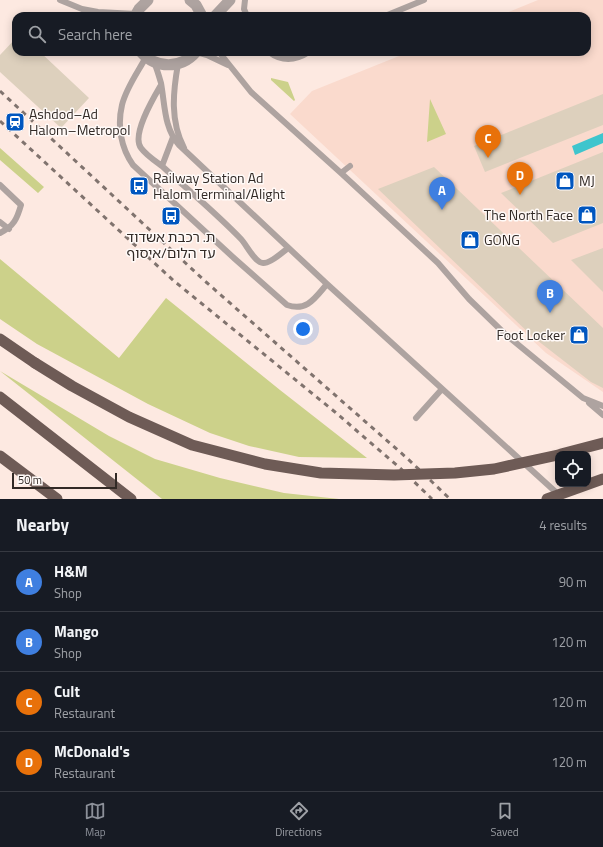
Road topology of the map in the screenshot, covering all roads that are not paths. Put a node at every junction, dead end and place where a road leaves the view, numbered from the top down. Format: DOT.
graph roads {
  1 [pos="60,0"];
  2 [pos="148,0"];
  3 [pos="190,0"];
  4 [pos="230,0"];
  5 [pos="245,0"];
  6 [pos="424,0"];
  7 [pos="98,12"];
  8 [pos="138,12"];
  9 [pos="200,12"];
  10 [pos="219,12"];
  11 [pos="245,12"];
  12 [pos="396,12"];
  13 [pos="192,56"];
  14 [pos="209,56"];
  15 [pos="222,56"];
  16 [pos="274,56"];
  17 [pos="300,56"];
  18 [pos="147,57"];
  19 [pos="178,64"];
  20 [pos="231,67"];
  21 [pos="161,85"];
  22 [pos="173,137"];
  23 [pos="187,152"];
  24 [pos="162,166"];
  25 [pos="350,166"];
  26 [pos="341,173"];
  27 [pos="0,185"];
  28 [pos="0,222"];
  29 [pos="8,229"];
  30 [pos="0,233"];
  31 [pos="288,248"];
  32 [pos="256,260"];
  33 [pos="247,270"];
  34 [pos="327,284"];
  35 [pos="0,339"];
  36 [pos="442,389"];
  37 [pos="0,397"];
  38 [pos="583,398"];
  39 [pos="603,406"];
  40 [pos="603,415"];
  41 [pos="416,418"];
  42 [pos="603,443"];
  43 [pos="572,451"];
  44 [pos="0,456"];
  45 [pos="555,456"];
  46 [pos="603,479"];
  47 [pos="57,499"];
  48 [pos="131,499"];
  49 [pos="547,499"];
  50 [pos="563,499"];
  1 -- 7 [label="lane"];
  2 -- 8 [label="street"];
  3 -- 9 [label="street"];
  4 -- 10 [label="street"];
  5 -- 11 [label="lane"];
  6 -- 12 [label="lane"];
  13 -- 19 [label="street"];
  14 -- 20 [label="lane"];
  15 -- 20 [label="lane"];
  16 -- 17 [label="lane"];
  18 -- 19 [label="street"];
  18 -- 21 [label="lane"];
  18 -- 33 [label="lane"];
  19 -- 23 [label="lane"];
  20 -- 26 [label="lane"];
  21 -- 22 [label="lane"];
  21 -- 24 [label="lane"];
  22 -- 23 [label="lane"];
  22 -- 24 [label="lane"];
  23 -- 31 [label="lane"];
  24 -- 32 [label="lane"];
  25 -- 26 [label="lane"];
  26 -- 38 [label="lane"];
  27 -- 29 [label="lane"];
  28 -- 29 [label="lane"];
  29 -- 30 [label="lane"];
  31 -- 32 [label="lane"];
  31 -- 34 [label="lane"];
  32 -- 33 [label="lane"];
  33 -- 34 [label="lane"];
  34 -- 36 [label="lane"];
  35 -- 45 [label="highway, bridge"];
  36 -- 41 [label="lane"];
  36 -- 50 [label="lane"];
  37 -- 48 [label="highway"];
  38 -- 39 [label="lane"];
  38 -- 40 [label="lane"];
  42 -- 43 [label="highway"];
  44 -- 47 [label="highway"];
  46 -- 49 [label="highway, bridge"];
}
